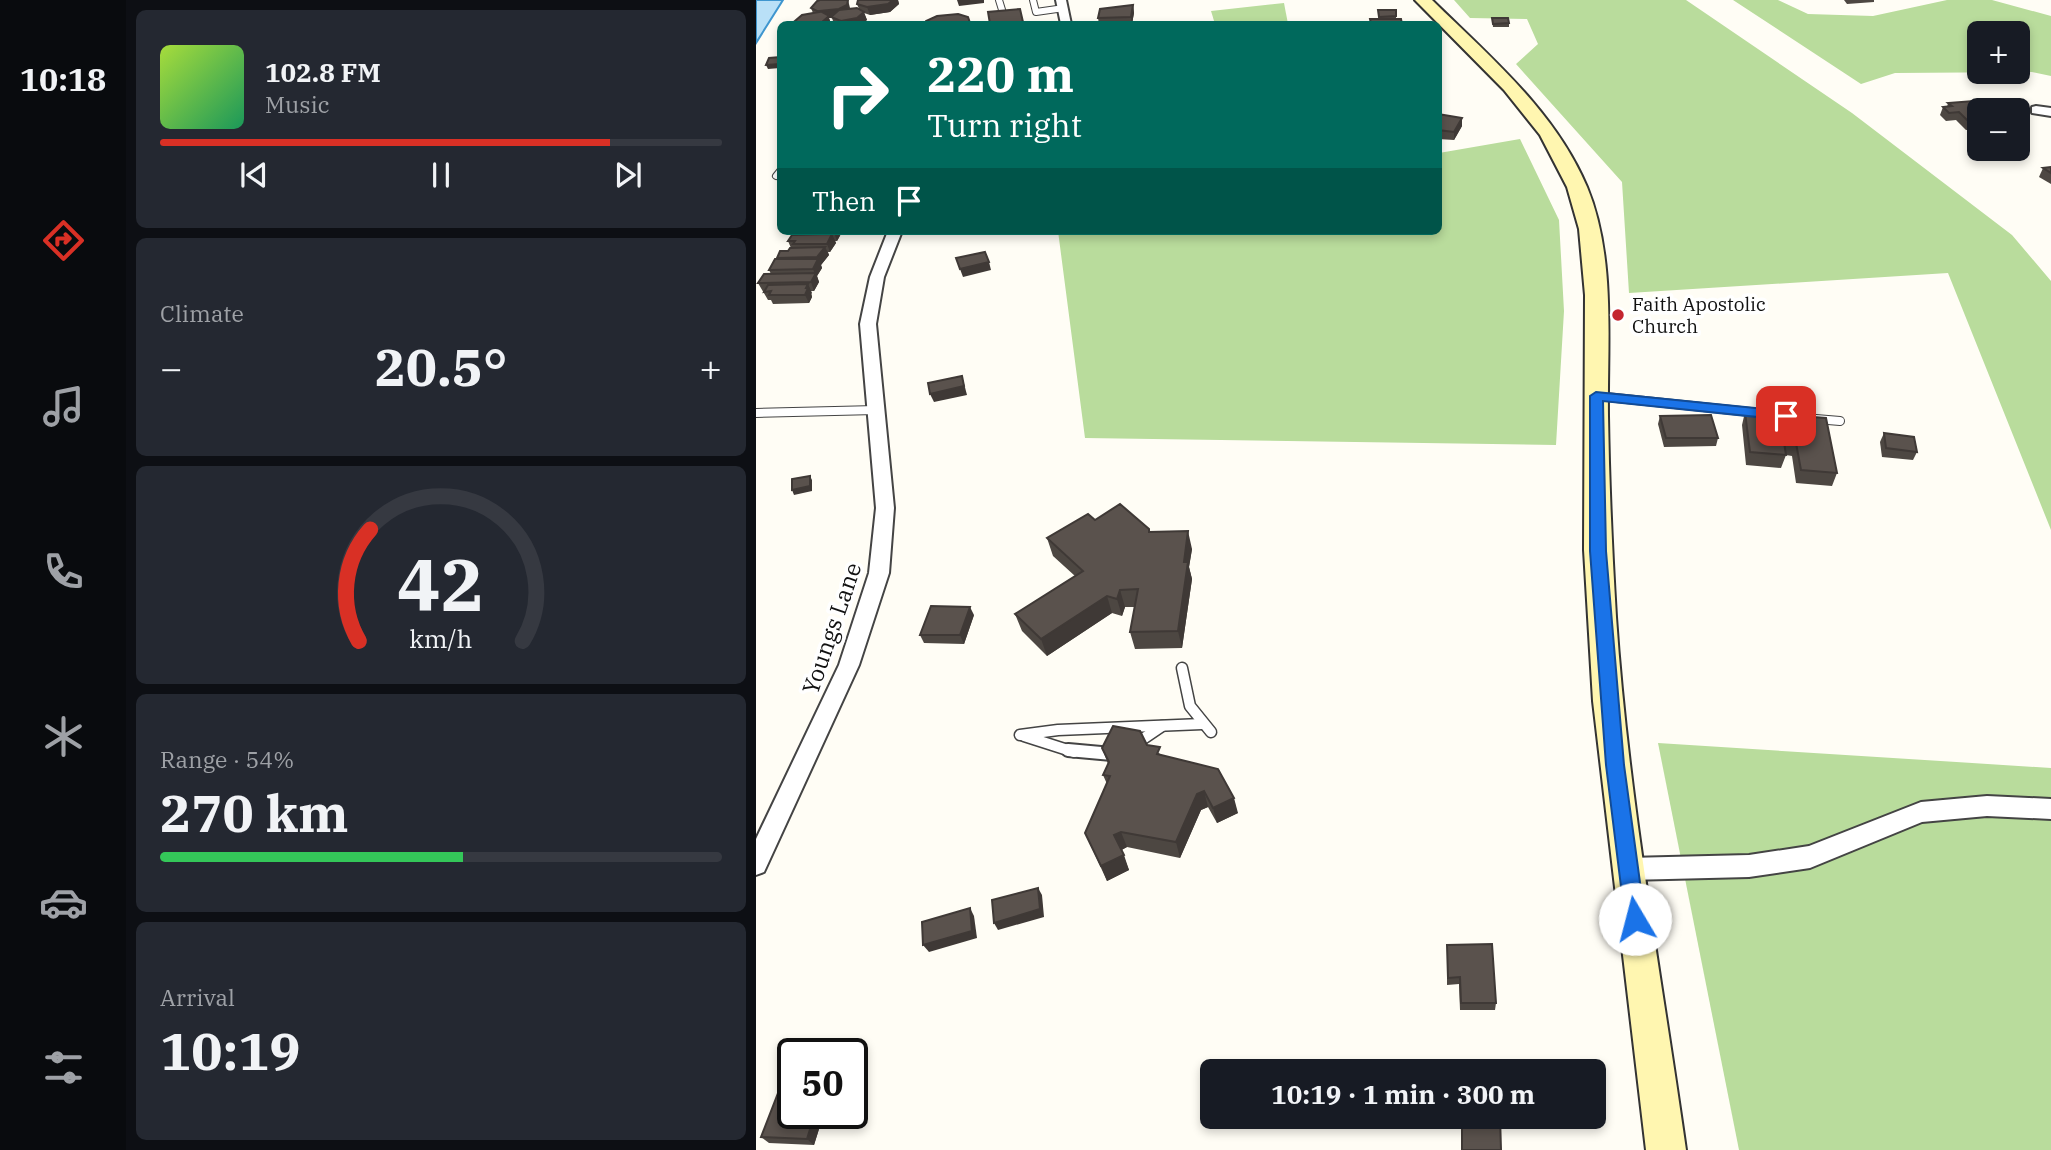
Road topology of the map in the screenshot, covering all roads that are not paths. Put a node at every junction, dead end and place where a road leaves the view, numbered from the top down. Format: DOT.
graph roads {
  1 [pos="999,0"];
  2 [pos="1033,0"];
  3 [pos="1423,0"];
  4 [pos="1062,4"];
  5 [pos="1003,13"];
  6 [pos="2036,110"];
  7 [pos="2051,112"];
  8 [pos="893,235"];
  9 [pos="1596,396"];
  10 [pos="876,410"];
  11 [pos="756,413"];
  12 [pos="1786,416"];
  13 [pos="1799,417"];
  14 [pos="1840,421"];
  15 [pos="1182,668"];
  16 [pos="1162,725"];
  17 [pos="1133,745"];
  18 [pos="1112,754"];
  19 [pos="2051,808"];
  20 [pos="756,864"];
  21 [pos="1628,869"];
  22 [pos="1666,1150"];
  1 -- 5 [label="lane"];
  2 -- 4 [label="lane"];
  3 -- 9 [label="main road"];
  6 -- 7 [label="street"];
  8 -- 10 [label="street, Youngs Lane"];
  9 -- 12 [label="lane"];
  9 -- 21 [label="main road"];
  10 -- 11 [label="lane"];
  10 -- 20 [label="street, Youngs Lane"];
  13 -- 14 [label="lane"];
  15 -- 16 [label="lane"];
  16 -- 17 [label="lane"];
  16 -- 18 [label="lane"];
  19 -- 21 [label="street"];
  21 -- 22 [label="main road"];
}
